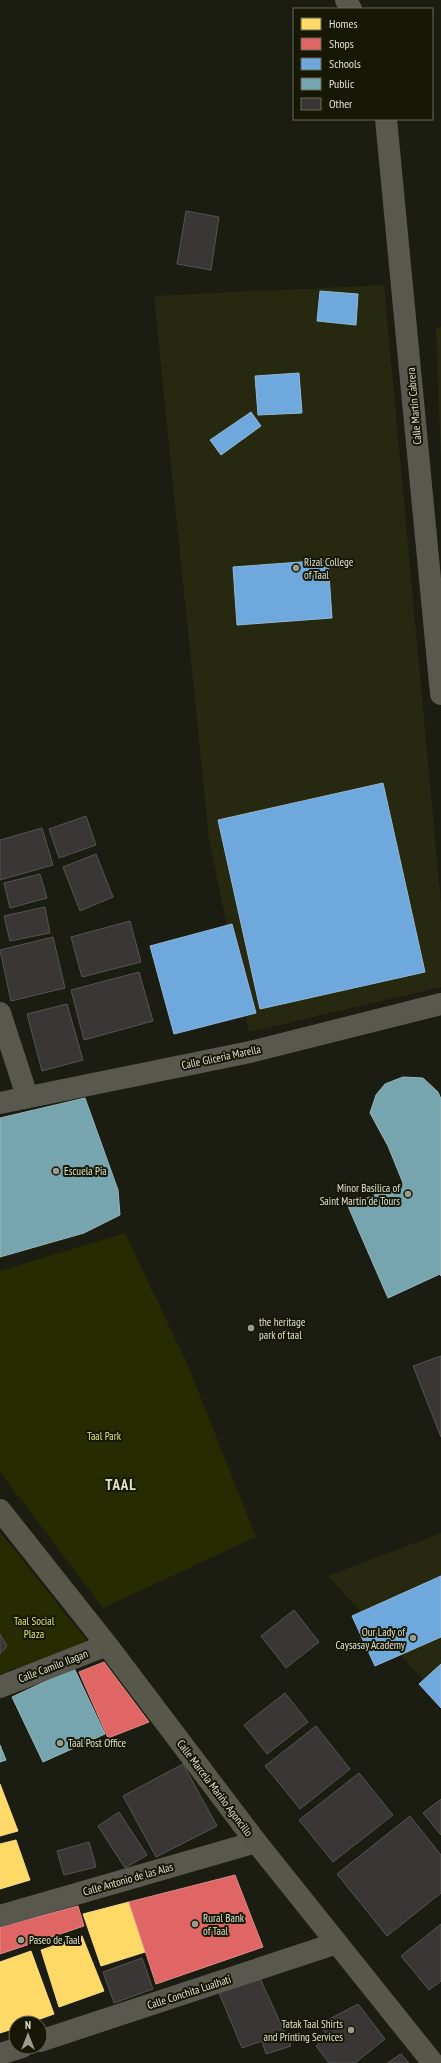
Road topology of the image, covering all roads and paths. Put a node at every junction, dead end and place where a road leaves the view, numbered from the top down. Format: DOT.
graph roads {
  1 [pos="386,120"];
  2 [pos="441,694"];
  3 [pos="441,1004"];
  4 [pos="0,1013"];
  5 [pos="26,1096"];
  6 [pos="0,1102"];
  7 [pos="0,1510"];
  8 [pos="107,1645"];
  9 [pos="0,1687"];
  10 [pos="256,1842"];
  11 [pos="0,1916"];
  12 [pos="337,1944"];
  13 [pos="48,2038"];
  14 [pos="433,2063"];
  1 -- 2 [label="street, Calle Martín Cabrera"];
  3 -- 5 [label="street, Calle Gliceria Marella"];
  4 -- 5 [label="street"];
  5 -- 6 [label="street, Calle Gliceria Marella"];
  7 -- 8 [label="main road, Calle Marcela Mariño Agoncillo"];
  8 -- 9 [label="street, Calle Camilo Ilagan"];
  8 -- 10 [label="main road, Calle Marcela Mariño Agoncillo"];
  10 -- 11 [label="street, Calle Antonio de las Alas"];
  10 -- 12 [label="main road, Calle Marcela Mariño Agoncillo"];
  12 -- 13 [label="street, Calle Conchita Lualhati"];
  12 -- 14 [label="main road, Calle Marcela Mariño Agoncillo"];
}
